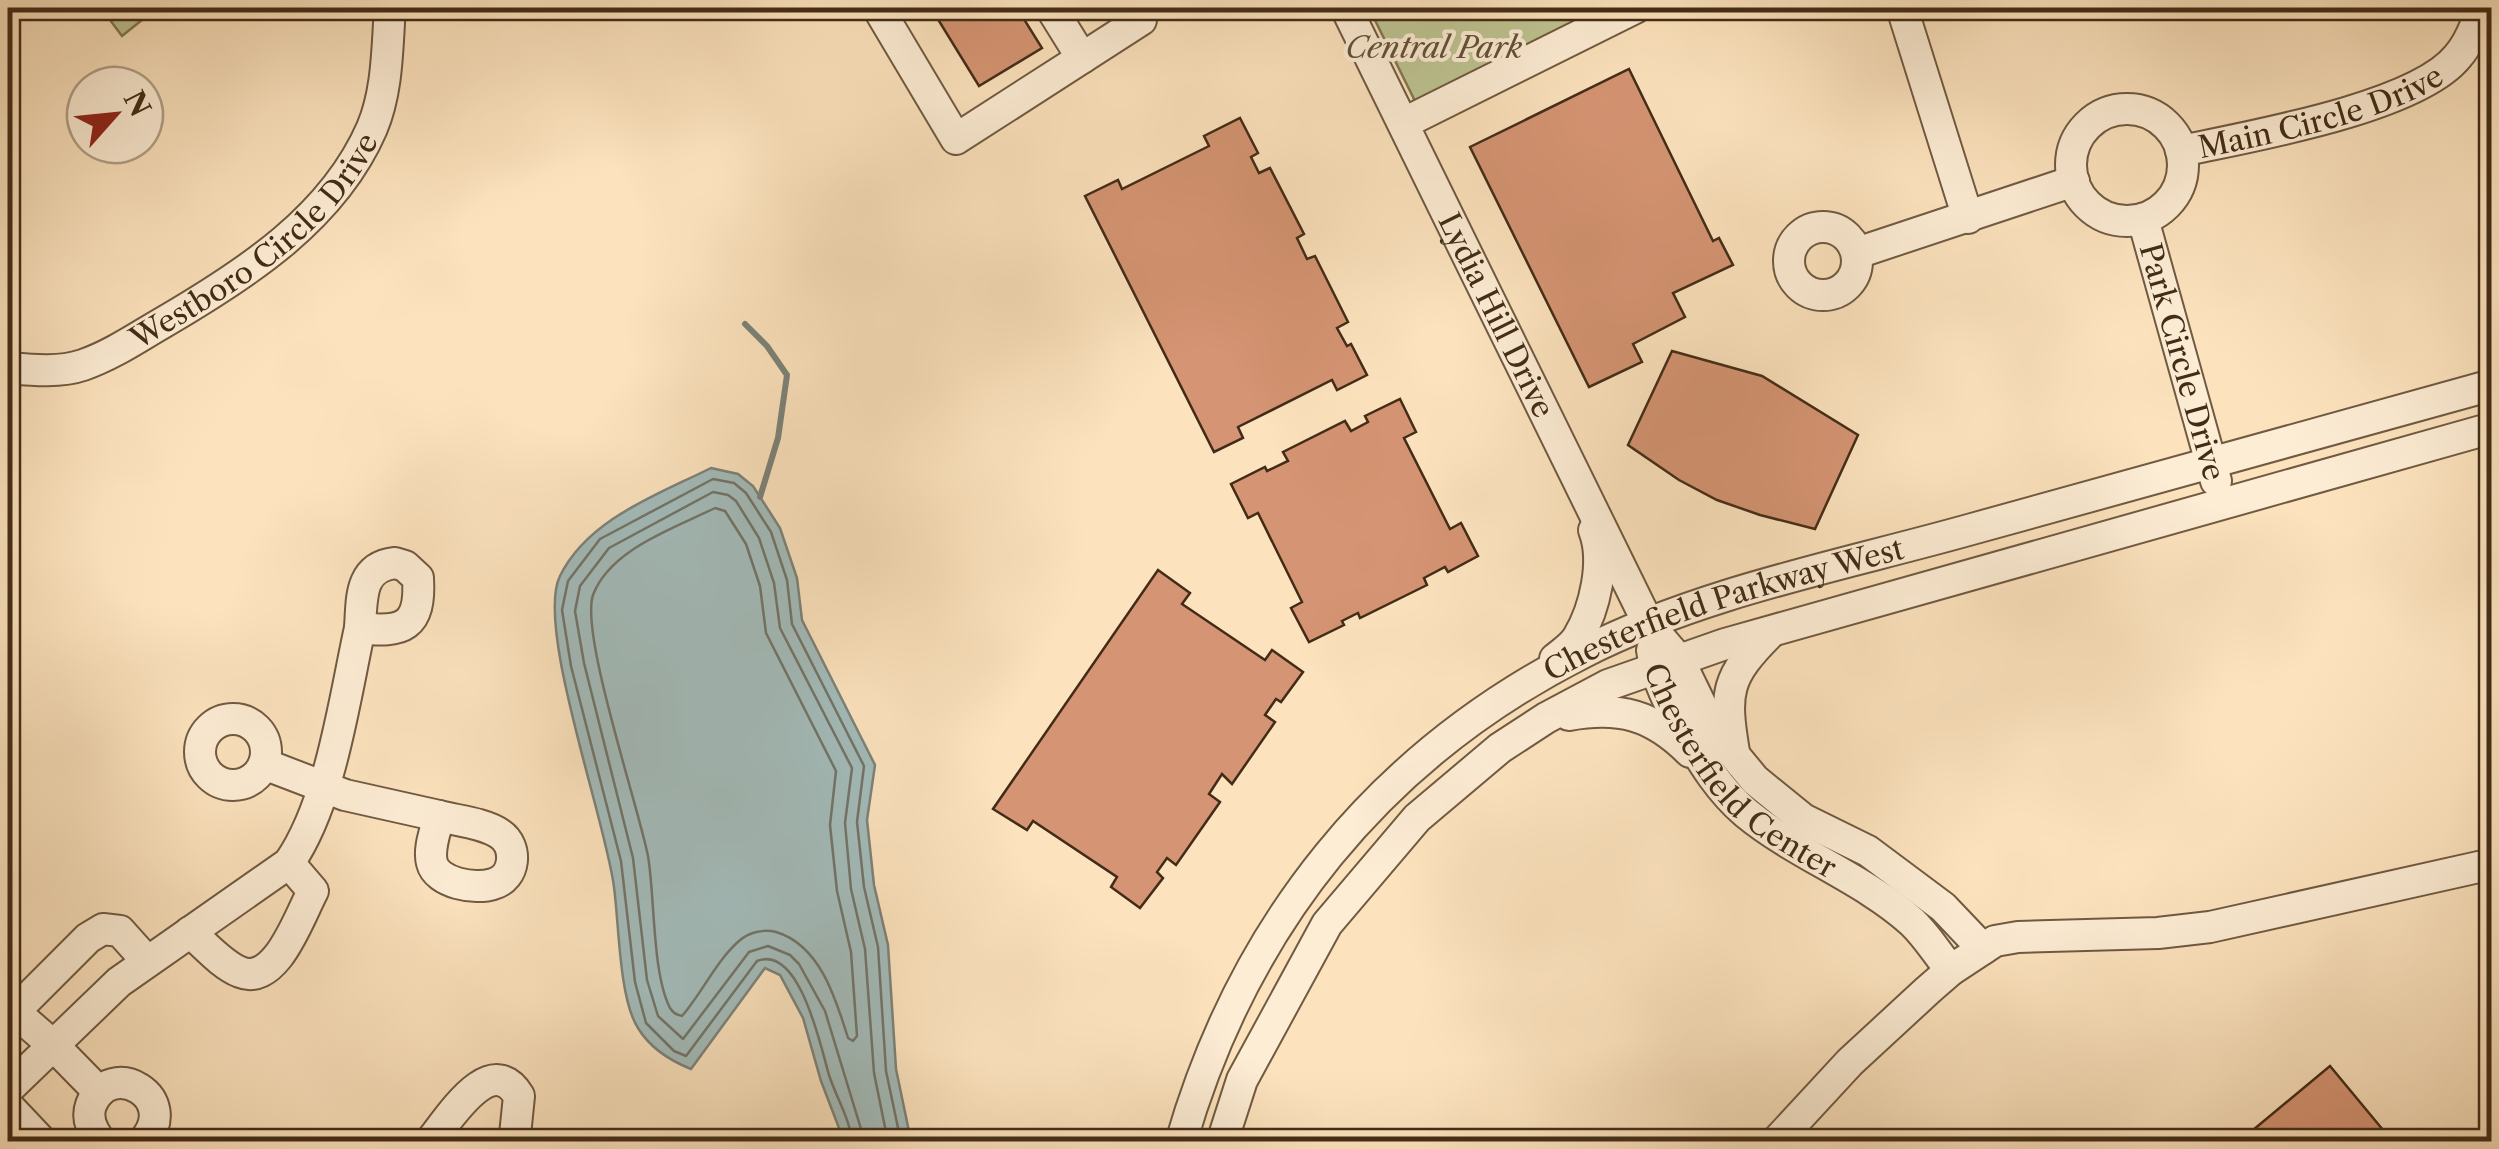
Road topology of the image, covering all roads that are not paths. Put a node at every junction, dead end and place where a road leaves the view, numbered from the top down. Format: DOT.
graph roads {
  1 [pos="390,8"];
  2 [pos="878,8"];
  3 [pos="1051,8"];
  4 [pos="1132,8"];
  5 [pos="1346,8"];
  6 [pos="1635,8"];
  7 [pos="1902,8"];
  8 [pos="2482,8"];
  9 [pos="1082,58"];
  10 [pos="1404,123"];
  11 [pos="2180,150"];
  12 [pos="2074,181"];
  13 [pos="1968,218"];
  14 [pos="2143,219"];
  15 [pos="1857,253"];
  16 [pos="8,368"];
  17 [pos="2492,385"];
  18 [pos="2492,428"];
  19 [pos="1565,452"];
  20 [pos="2210,463"];
  21 [pos="2222,503"];
  22 [pos="1650,625"];
  23 [pos="360,628"];
  24 [pos="1772,630"];
  25 [pos="1667,664"];
  26 [pos="1522,687"];
  27 [pos="1546,718"];
  28 [pos="1734,755"];
  29 [pos="264,764"];
  30 [pos="1706,768"];
  31 [pos="322,787"];
  32 [pos="439,816"];
  33 [pos="289,863"];
  34 [pos="2492,864"];
  35 [pos="190,932"];
  36 [pos="1983,949"];
  37 [pos="146,960"];
  38 [pos="1951,970"];
  39 [pos="11,1009"];
  40 [pos="55,1047"];
  41 [pos="8,1089"];
  42 [pos="99,1092"];
  43 [pos="8,1106"];
  44 [pos="433,1140"];
  45 [pos="42,1142"];
  46 [pos="102,1142"];
  47 [pos="143,1142"];
  48 [pos="510,1142"];
  49 [pos="1181,1142"];
  50 [pos="1222,1142"];
  51 [pos="1776,1142"];
  1 -- 16 [label="street, Westboro Circle Drive"];
  2 -- 9 [label="street"];
  3 -- 9 [label="street"];
  4 -- 9 [label="street"];
  5 -- 10 [label="street, Lydia Hill Drive"];
  6 -- 10 [label="street"];
  7 -- 13 [label="street"];
  8 -- 11 [label="street, Main Circle Drive"];
  10 -- 19 [label="street, Lydia Hill Drive"];
  11 -- 12 [label="street, Main Circle Drive"];
  11 -- 14 [label="street, Main Circle Drive"];
  12 -- 13 [label="street"];
  12 -- 14 [label="street"];
  13 -- 15 [label="street"];
  14 -- 20 [label="street, Park Circle Drive"];
  17 -- 20 [label="street, Chesterfield Parkway West"];
  18 -- 21 [label="street, Chesterfield Parkway West"];
  19 -- 22 [label="street, Lydia Hill Drive"];
  19 -- 26 [label="street"];
  20 -- 21 [label="street, Park Circle Drive"];
  20 -- 22 [label="street, Chesterfield Parkway West"];
  21 -- 24 [label="street, Chesterfield Parkway West"];
  22 -- 25 [label="street, Chesterfield Center"];
  22 -- 26 [label="street, Chesterfield Parkway West"];
  23 -- 31 [label="street"];
  24 -- 25 [label="street, Chesterfield Parkway West"];
  24 -- 28 [label="street"];
  25 -- 27 [label="street, Chesterfield Parkway West"];
  25 -- 28 [label="street, Chesterfield Center"];
  25 -- 30 [label="street, Chesterfield Center"];
  26 -- 49 [label="street, Chesterfield Parkway West"];
  27 -- 30 [label="street"];
  27 -- 50 [label="street, Chesterfield Parkway West"];
  28 -- 36 [label="street, Chesterfield Center"];
  29 -- 31 [label="street"];
  30 -- 38 [label="street, Chesterfield Center"];
  31 -- 32 [label="street"];
  31 -- 33 [label="street"];
  33 -- 35 [label="street"];
  33 -- 35 [label="street"];
  34 -- 36 [label="street"];
  35 -- 37 [label="street"];
  36 -- 38 [label="street"];
  37 -- 39 [label="street"];
  37 -- 40 [label="street"];
  38 -- 51 [label="street"];
  39 -- 40 [label="street"];
  40 -- 41 [label="street"];
  40 -- 42 [label="street"];
  42 -- 46 [label="street"];
  42 -- 47 [label="street"];
  43 -- 45 [label="street"];
  44 -- 48 [label="street"];
}
